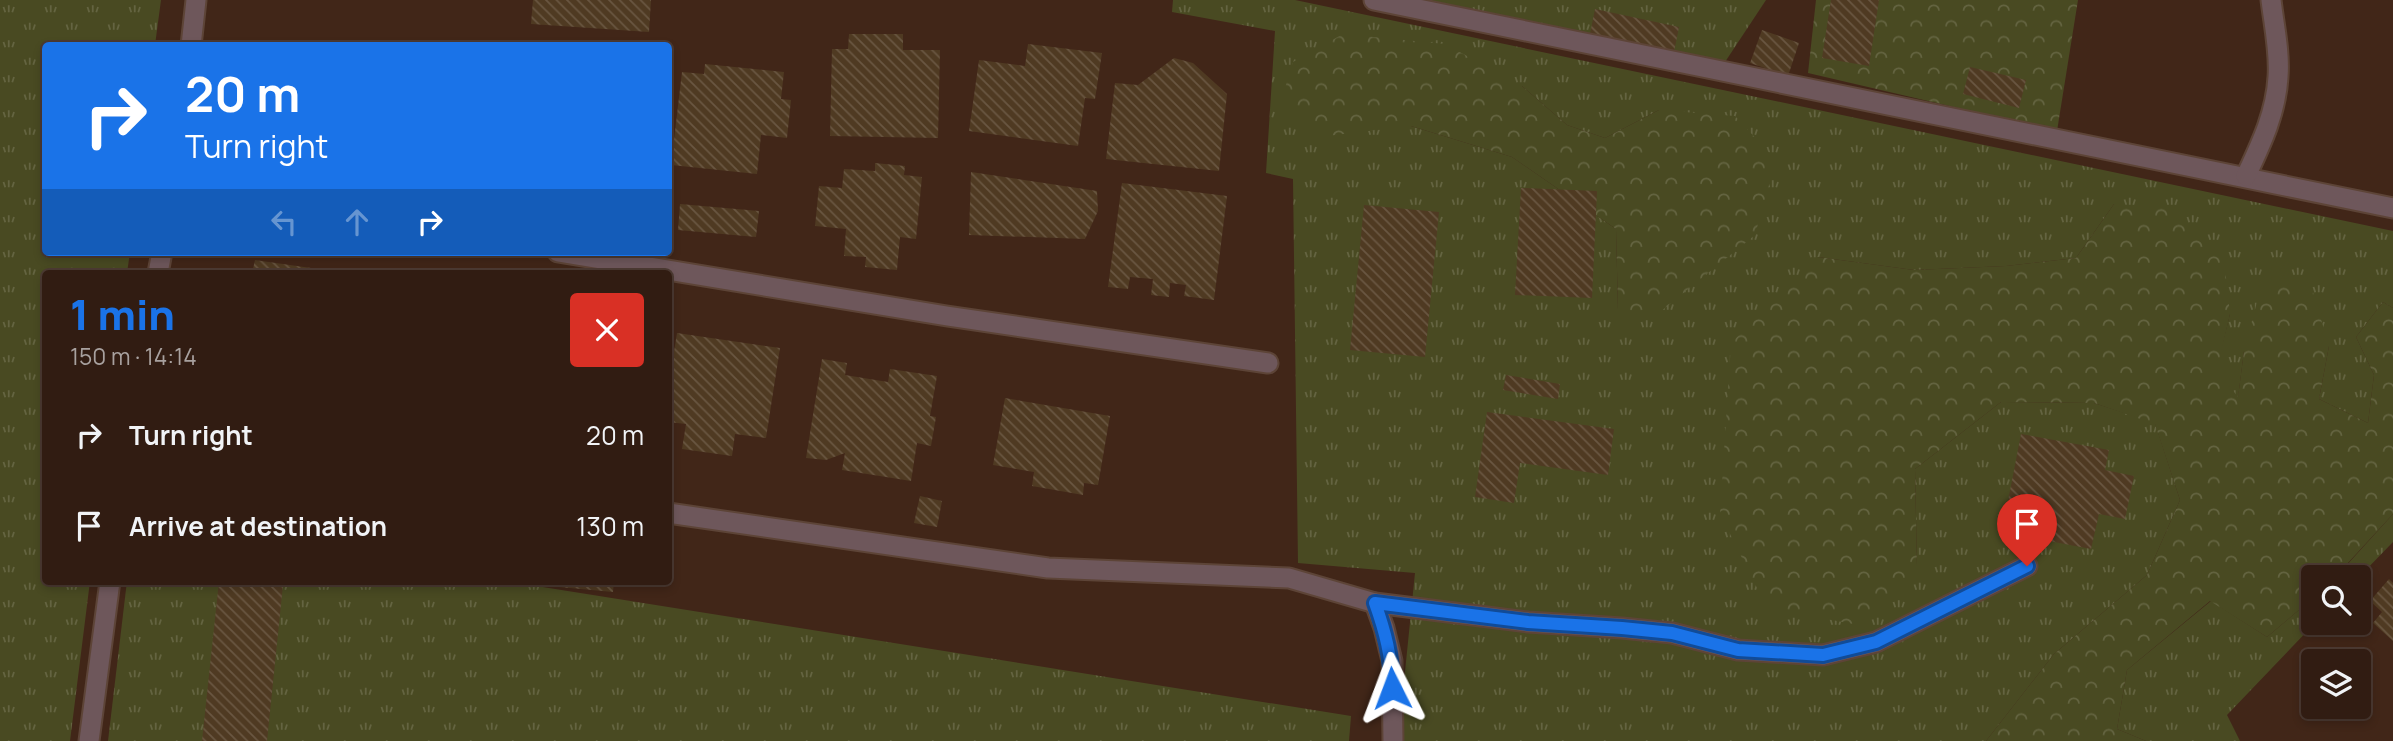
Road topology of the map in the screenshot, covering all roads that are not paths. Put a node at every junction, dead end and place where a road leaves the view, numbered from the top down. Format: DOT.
graph roads {
  1 [pos="196,0"];
  2 [pos="1374,0"];
  3 [pos="2271,0"];
  4 [pos="191,42"];
  5 [pos="2246,176"];
  6 [pos="2393,208"];
  7 [pos="582,256"];
  8 [pos="668,270"];
  9 [pos="672,271"];
  10 [pos="1268,363"];
  11 [pos="672,514"];
  12 [pos="2027,566"];
  13 [pos="109,585"];
  14 [pos="1375,603"];
  15 [pos="89,741"];
  16 [pos="1393,741"];
  1 -- 4 [label="street"];
  2 -- 5 [label="street"];
  3 -- 5 [label="street"];
  5 -- 6 [label="street"];
  7 -- 8 [label="street"];
  9 -- 10 [label="street"];
  11 -- 14 [label="street"];
  12 -- 14 [label="street"];
  13 -- 15 [label="street"];
  14 -- 16 [label="street"];
}
